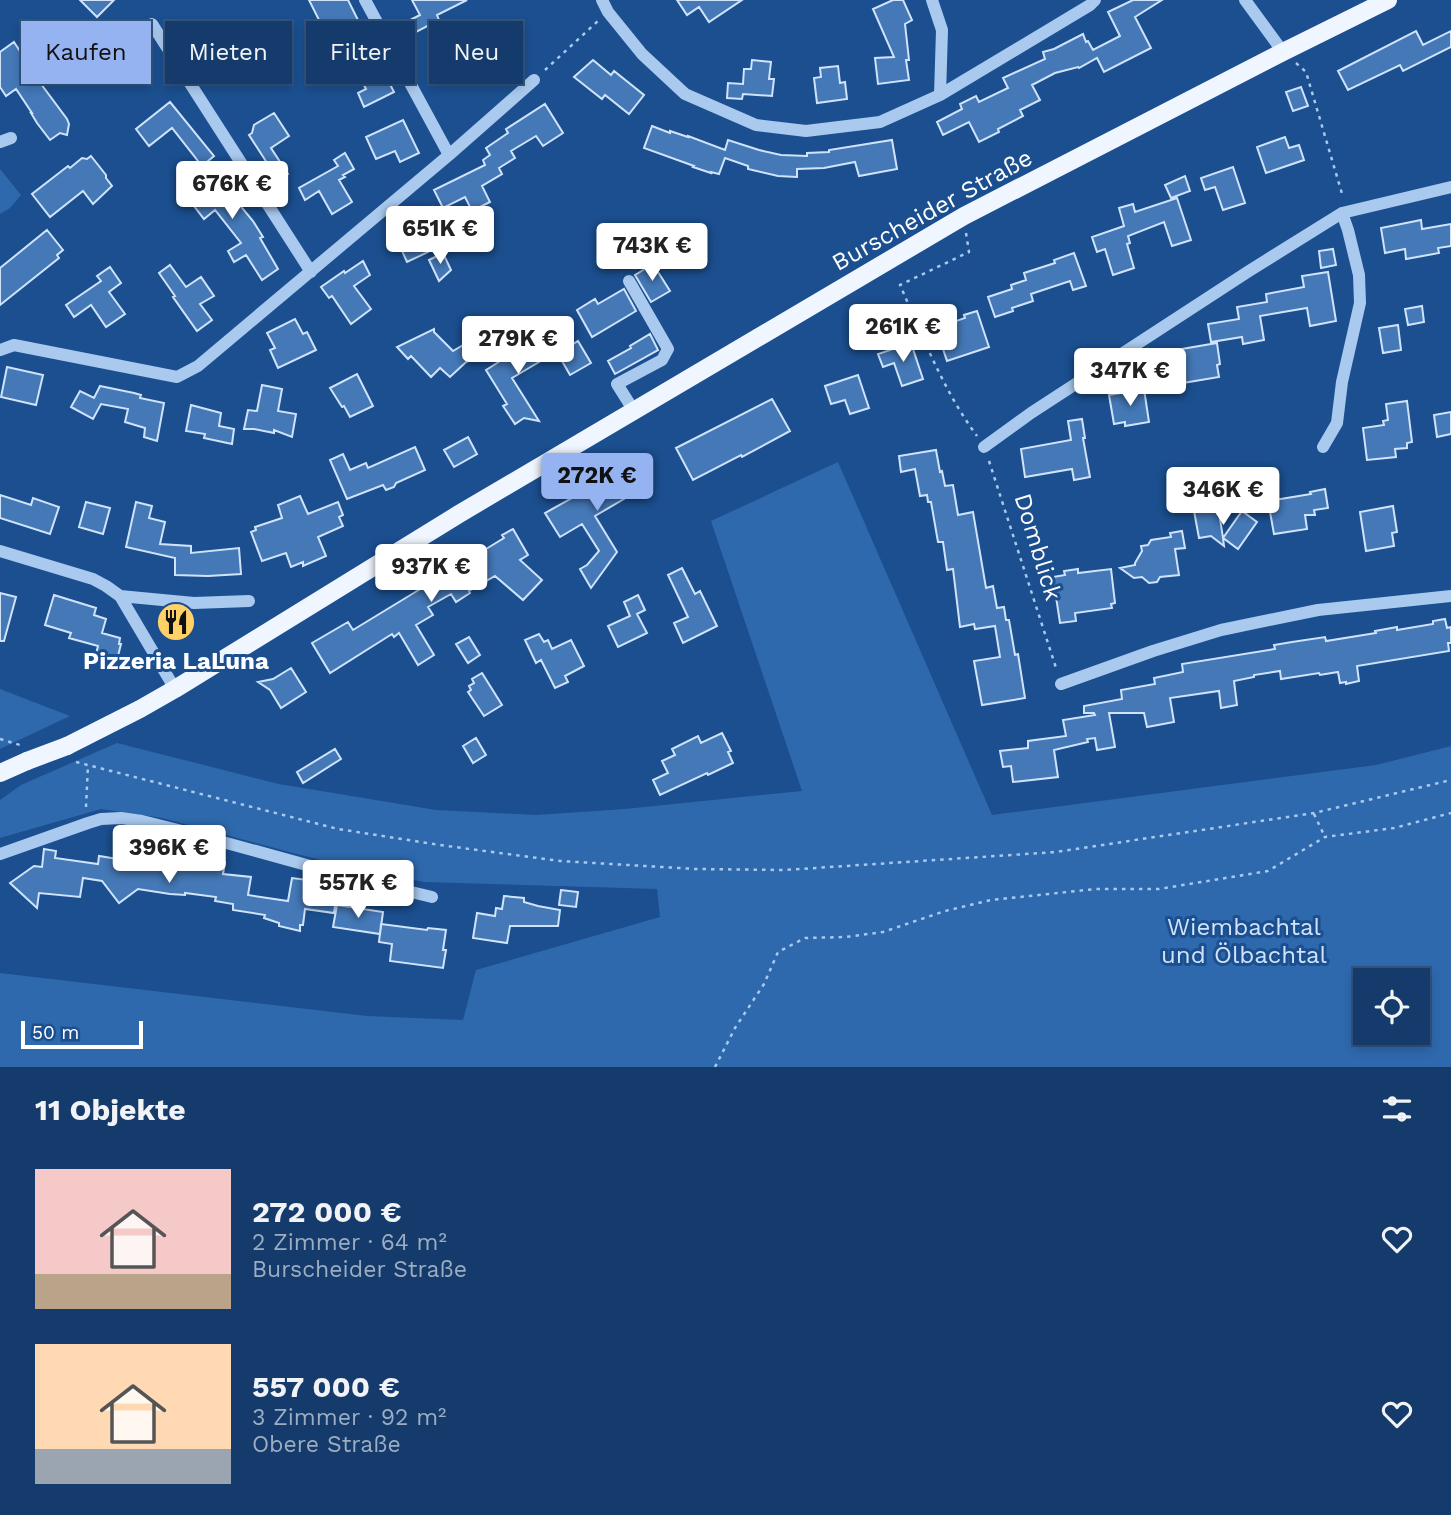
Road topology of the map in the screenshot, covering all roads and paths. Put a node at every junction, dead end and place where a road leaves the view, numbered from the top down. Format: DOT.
graph roads {
  1 [pos="365,0"];
  2 [pos="932,0"];
  3 [pos="1095,0"];
  4 [pos="1245,0"];
  5 [pos="1388,0"];
  6 [pos="605,6"];
  7 [pos="152,24"];
  8 [pos="1283,52"];
  9 [pos="534,80"];
  10 [pos="940,95"];
  11 [pos="449,155"];
  12 [pos="1451,187"];
  13 [pos="1342,213"];
  14 [pos="964,216"];
  15 [pos="311,272"];
  16 [pos="629,281"];
  17 [pos="0,350"];
  18 [pos="634,411"];
  19 [pos="984,447"];
  20 [pos="1323,447"];
  21 [pos="0,551"];
  22 [pos="120,596"];
  23 [pos="1451,596"];
  24 [pos="249,601"];
  25 [pos="1061,684"];
  26 [pos="175,689"];
  27 [pos="0,739"];
  28 [pos="26,754"];
  29 [pos="71,754"];
  30 [pos="88,765"];
  31 [pos="0,773"];
  32 [pos="1451,780"];
  33 [pos="1314,813"];
  34 [pos="1451,813"];
  35 [pos="88,823"];
  36 [pos="1325,837"];
  37 [pos="0,854"];
  38 [pos="432,897"];
  39 [pos="715,1067"];
  1 -- 11 [label="street"];
  2 -- 10 [label="street"];
  3 -- 10 [label="street"];
  4 -- 8 [label="street"];
  5 -- 8 [label="main road, Burscheider Straße"];
  6 -- 9 [label="path"];
  6 -- 10 [label="street"];
  7 -- 15 [label="street"];
  8 -- 13 [label="path"];
  8 -- 14 [label="main road, Burscheider Straße"];
  9 -- 11 [label="street"];
  11 -- 15 [label="street"];
  12 -- 13 [label="street"];
  13 -- 19 [label="street"];
  13 -- 20 [label="street"];
  14 -- 18 [label="main road, Burscheider Straße"];
  14 -- 19 [label="path, Domblick"];
  15 -- 17 [label="street"];
  16 -- 18 [label="street"];
  18 -- 26 [label="main road, Burscheider Straße"];
  19 -- 25 [label="path, Domblick"];
  21 -- 22 [label="street"];
  22 -- 24 [label="street"];
  22 -- 26 [label="street"];
  23 -- 25 [label="street"];
  26 -- 29 [label="main road, Burscheider Straße"];
  27 -- 28 [label="path"];
  28 -- 29 [label="main road, Burscheider Straße, bridge"];
  28 -- 31 [label="main road, Burscheider Straße"];
  29 -- 30 [label="path"];
  30 -- 33 [label="path"];
  30 -- 35 [label="path"];
  32 -- 33 [label="path"];
  33 -- 36 [label="path"];
  34 -- 36 [label="path"];
  35 -- 37 [label="street"];
  35 -- 38 [label="street"];
  36 -- 39 [label="path"];
}
